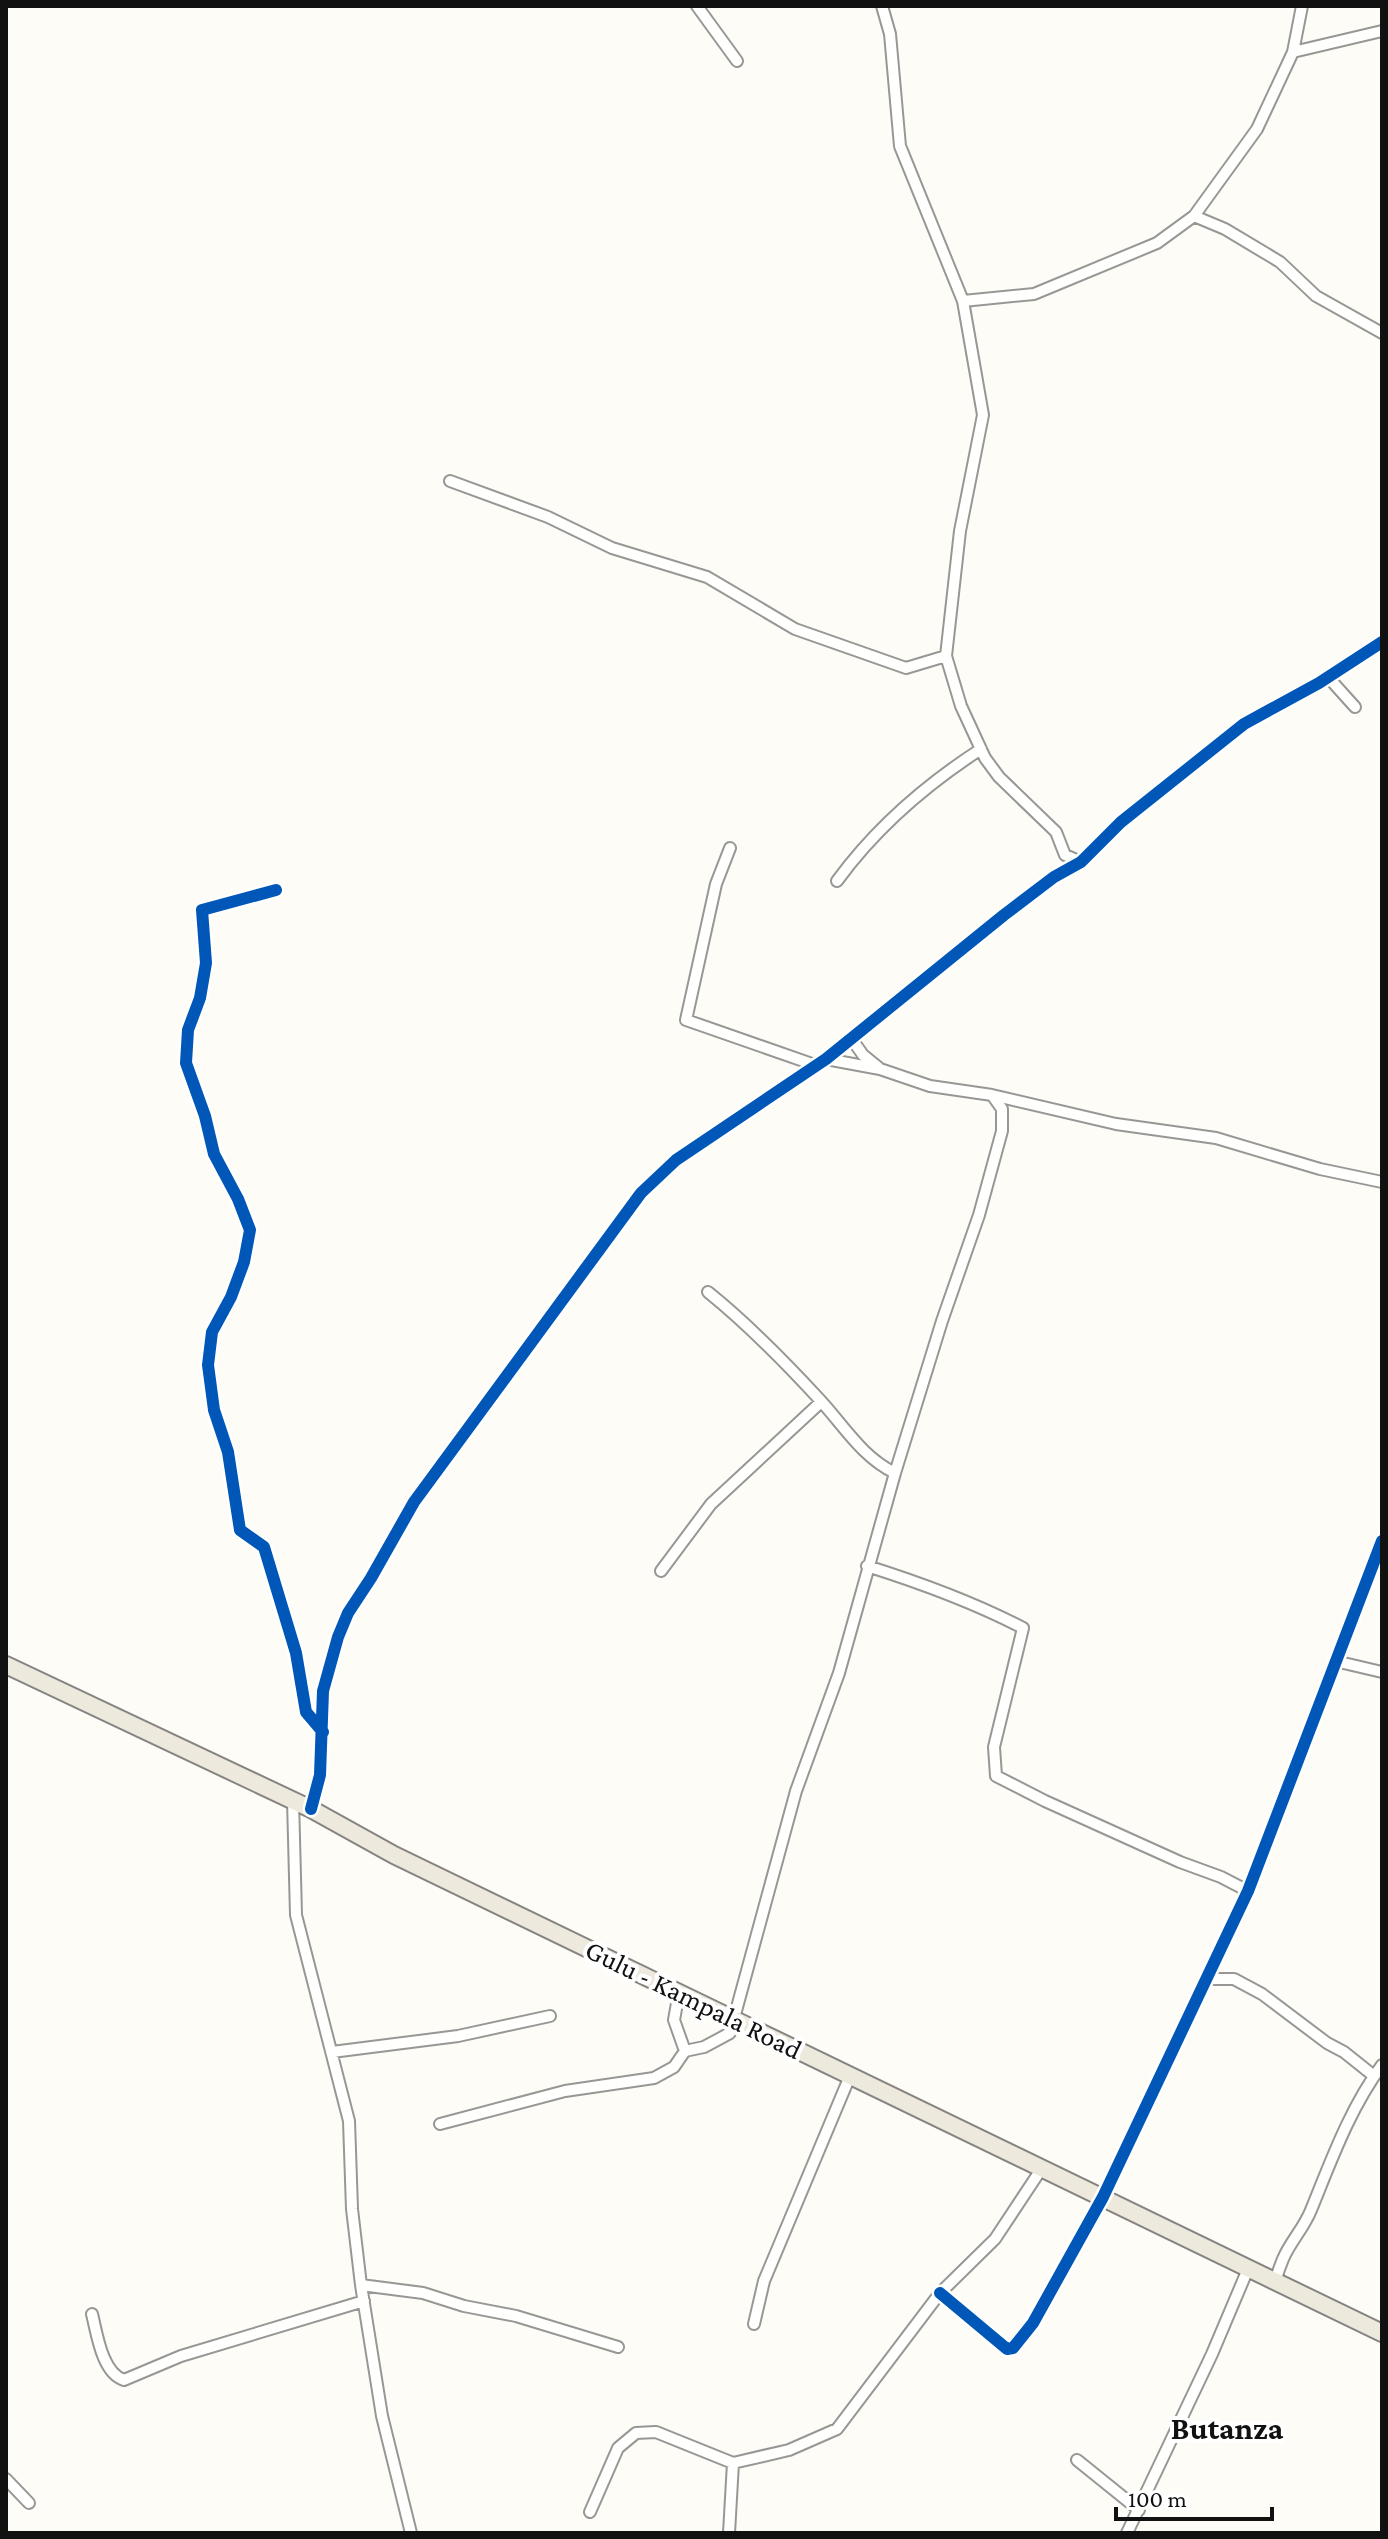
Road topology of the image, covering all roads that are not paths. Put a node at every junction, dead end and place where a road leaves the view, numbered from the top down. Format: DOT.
graph roads {
  1 [pos="697,6"];
  2 [pos="882,6"];
  3 [pos="1302,6"];
  4 [pos="1382,31"];
  5 [pos="1293,52"];
  6 [pos="737,61"];
  7 [pos="1194,216"];
  8 [pos="963,301"];
  9 [pos="1382,333"];
  10 [pos="450,481"];
  11 [pos="1382,642"];
  12 [pos="946,656"];
  13 [pos="1328,677"];
  14 [pos="1355,707"];
  15 [pos="981,749"];
  16 [pos="730,848"];
  17 [pos="1065,855"];
  18 [pos="1081,862"];
  19 [pos="1054,877"];
  20 [pos="837,881"];
  21 [pos="276,890"];
  22 [pos="851,1038"];
  23 [pos="826,1059"];
  24 [pos="815,1065"];
  25 [pos="880,1069"];
  26 [pos="992,1095"];
  27 [pos="1382,1182"];
  28 [pos="708,1292"];
  29 [pos="821,1402"];
  30 [pos="895,1473"];
  31 [pos="1382,1541"];
  32 [pos="867,1566"];
  33 [pos="661,1571"];
  34 [pos="1335,1661"];
  35 [pos="6,1665"];
  36 [pos="1382,1672"];
  37 [pos="323,1732"];
  38 [pos="293,1800"];
  39 [pos="311,1809"];
  40 [pos="1248,1891"];
  41 [pos="1206,1979"];
  42 [pos="679,1992"];
  43 [pos="550,2016"];
  44 [pos="734,2019"];
  45 [pos="685,2051"];
  46 [pos="332,2052"];
  47 [pos="1382,2065"];
  48 [pos="850,2076"];
  49 [pos="1374,2076"];
  50 [pos="440,2124"];
  51 [pos="1042,2168"];
  52 [pos="1103,2197"];
  53 [pos="1248,2269"];
  54 [pos="1275,2282"];
  55 [pos="361,2285"];
  56 [pos="940,2293"];
  57 [pos="364,2301"];
  58 [pos="92,2314"];
  59 [pos="754,2324"];
  60 [pos="1382,2333"];
  61 [pos="618,2347"];
  62 [pos="1077,2460"];
  63 [pos="733,2463"];
  64 [pos="6,2479"];
  65 [pos="29,2503"];
  66 [pos="1139,2510"];
  67 [pos="590,2512"];
  68 [pos="411,2533"];
  69 [pos="729,2533"];
  70 [pos="1127,2533"];
  1 -- 6 [label="street"];
  2 -- 8 [label="street"];
  3 -- 5 [label="street"];
  4 -- 5 [label="street"];
  5 -- 7 [label="street"];
  7 -- 8 [label="street"];
  7 -- 9 [label="street"];
  8 -- 12 [label="street"];
  10 -- 12 [label="street"];
  11 -- 13 [label="street"];
  12 -- 15 [label="street"];
  13 -- 14 [label="street"];
  13 -- 18 [label="street"];
  15 -- 17 [label="street"];
  15 -- 20 [label="street"];
  16 -- 24 [label="street"];
  17 -- 18 [label="street"];
  17 -- 19 [label="street"];
  18 -- 19 [label="street"];
  19 -- 22 [label="street"];
  21 -- 37 [label="street"];
  22 -- 23 [label="street"];
  22 -- 25 [label="street"];
  23 -- 24 [label="street"];
  23 -- 25 [label="street"];
  24 -- 37 [label="street"];
  25 -- 26 [label="street"];
  26 -- 27 [label="street"];
  26 -- 30 [label="street"];
  28 -- 29 [label="street"];
  29 -- 30 [label="street"];
  29 -- 33 [label="street"];
  30 -- 32 [label="street"];
  31 -- 34 [label="street"];
  32 -- 40 [label="street"];
  32 -- 44 [label="street"];
  34 -- 36 [label="street"];
  34 -- 40 [label="street"];
  35 -- 38 [label="main road, Gulu - Kampala Road"];
  37 -- 39 [label="street"];
  38 -- 39 [label="main road, Gulu - Kampala Road"];
  38 -- 46 [label="street"];
  39 -- 42 [label="main road, Gulu - Kampala Road"];
  40 -- 41 [label="street"];
  41 -- 49 [label="street"];
  41 -- 52 [label="street"];
  42 -- 44 [label="main road, Gulu - Kampala Road"];
  42 -- 45 [label="street"];
  43 -- 46 [label="street"];
  44 -- 45 [label="street"];
  44 -- 48 [label="main road, Gulu - Kampala Road"];
  45 -- 50 [label="street"];
  46 -- 55 [label="street"];
  47 -- 49 [label="street"];
  48 -- 51 [label="main road, Gulu - Kampala Road"];
  48 -- 59 [label="street"];
  49 -- 54 [label="street"];
  51 -- 52 [label="main road, Gulu - Kampala Road"];
  51 -- 56 [label="street"];
  52 -- 53 [label="main road, Gulu - Kampala Road"];
  52 -- 56 [label="street"];
  53 -- 54 [label="main road, Gulu - Kampala Road"];
  53 -- 66 [label="street"];
  54 -- 60 [label="main road, Gulu - Kampala Road"];
  55 -- 57 [label="street"];
  55 -- 61 [label="street"];
  56 -- 63 [label="street"];
  57 -- 58 [label="street"];
  57 -- 68 [label="street"];
  62 -- 66 [label="street"];
  63 -- 67 [label="street"];
  63 -- 69 [label="street"];
  64 -- 65 [label="street"];
  66 -- 70 [label="street"];
}
